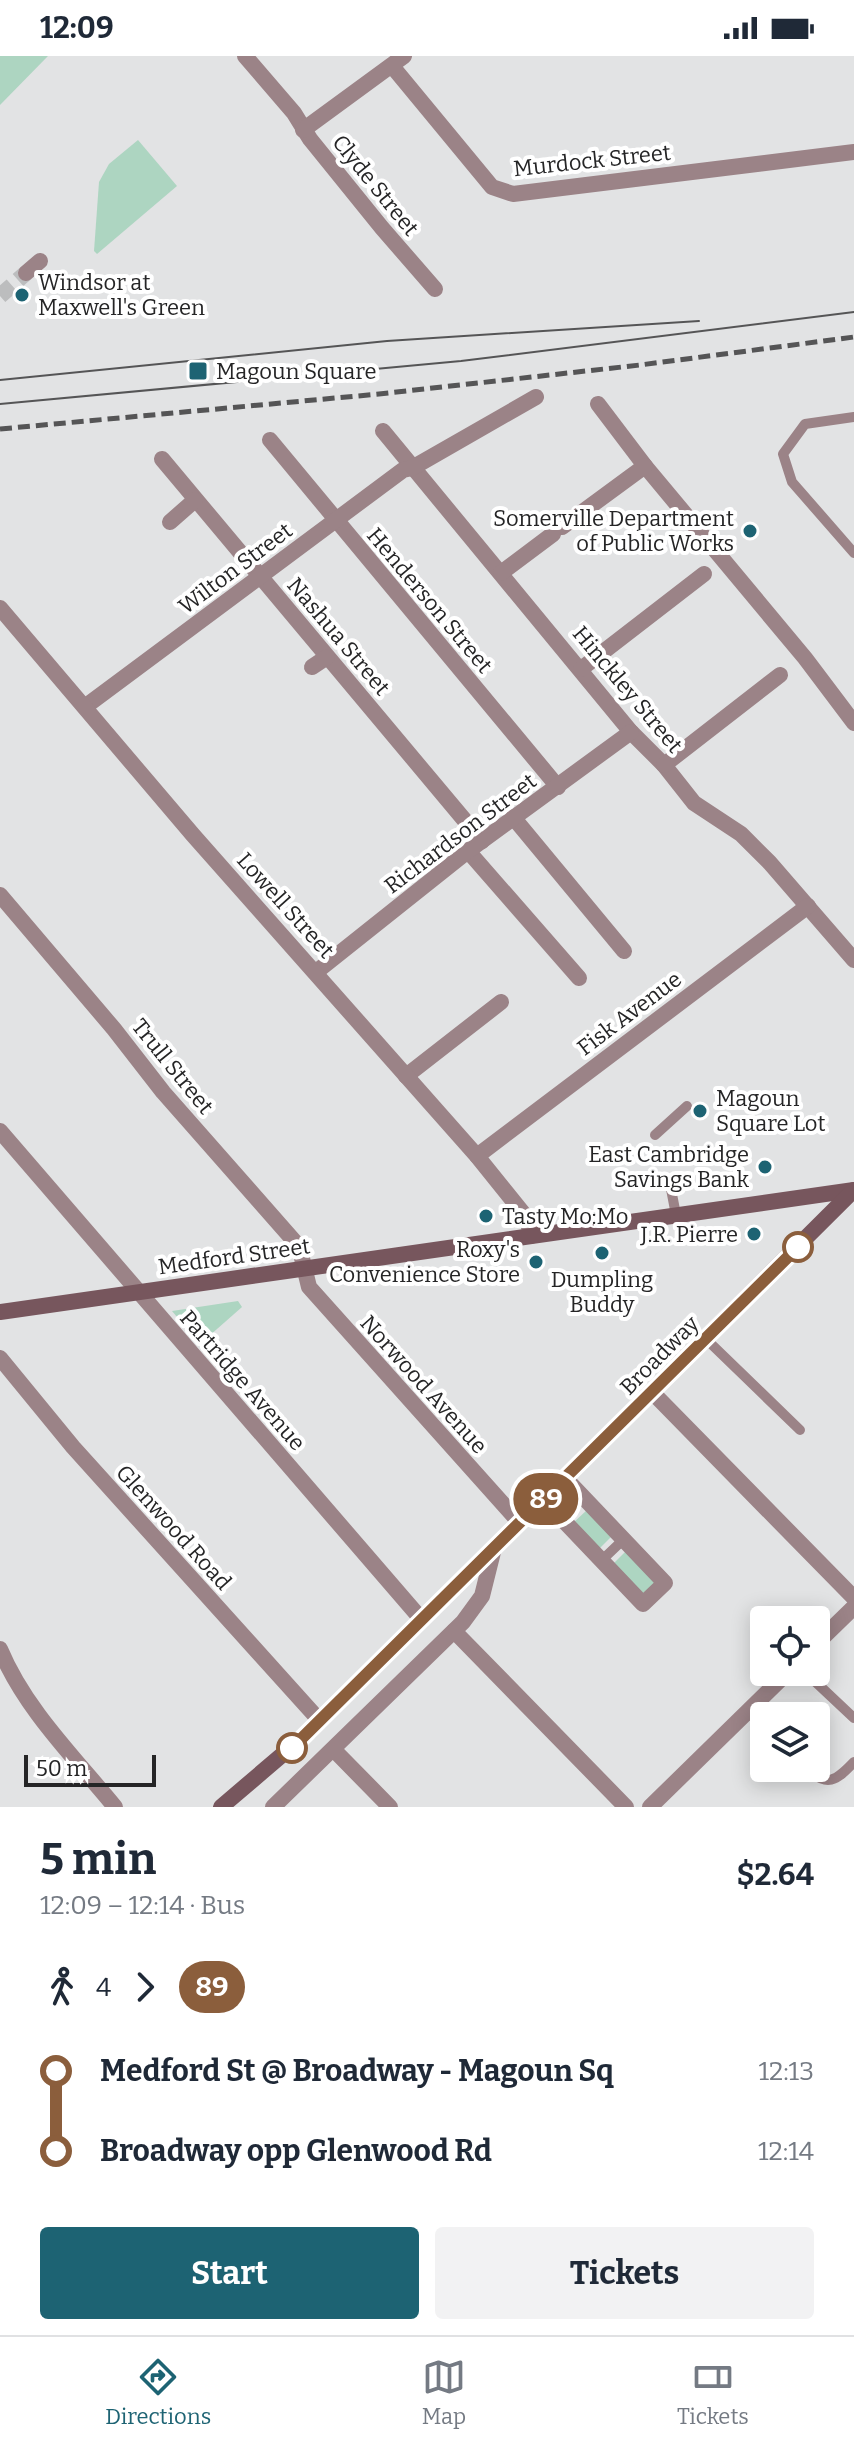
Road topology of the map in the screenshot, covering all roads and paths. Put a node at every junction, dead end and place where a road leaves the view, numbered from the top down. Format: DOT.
graph roads {
  1 [pos="245,56"];
  2 [pos="398,61"];
  3 [pos="303,130"];
  4 [pos="854,152"];
  5 [pos="40,261"];
  6 [pos="26,273"];
  7 [pos="435,289"];
  8 [pos="536,397"];
  9 [pos="598,404"];
  10 [pos="854,417"];
  11 [pos="383,431"];
  12 [pos="270,440"];
  13 [pos="162,459"];
  14 [pos="645,466"];
  15 [pos="412,468"];
  16 [pos="195,500"];
  17 [pos="335,521"];
  18 [pos="170,522"];
  19 [pos="854,553"];
  20 [pos="501,573"];
  21 [pos="704,574"];
  22 [pos="260,577"];
  23 [pos="0,608"];
  24 [pos="327,657"];
  25 [pos="312,667"];
  26 [pos="581,669"];
  27 [pos="780,675"];
  28 [pos="86,706"];
  29 [pos="851,714"];
  30 [pos="631,732"];
  31 [pos="664,765"];
  32 [pos="558,787"];
  33 [pos="513,817"];
  34 [pos="475,846"];
  35 [pos="0,895"];
  36 [pos="808,906"];
  37 [pos="624,951"];
  38 [pos="854,960"];
  39 [pos="316,972"];
  40 [pos="579,978"];
  41 [pos="501,1002"];
  42 [pos="406,1076"];
  43 [pos="687,1106"];
  44 [pos="0,1131"];
  45 [pos="655,1135"];
  46 [pos="477,1156"];
  47 [pos="671,1189"];
  48 [pos="854,1190"];
  49 [pos="676,1215"];
  50 [pos="531,1236"];
  51 [pos="304,1269"];
  52 [pos="137,1291"];
  53 [pos="0,1312"];
  54 [pos="706,1339"];
  55 [pos="0,1358"];
  56 [pos="653,1393"];
  57 [pos="800,1430"];
  58 [pos="566,1479"];
  59 [pos="544,1500"];
  60 [pos="520,1523"];
  61 [pos="624,1539"];
  62 [pos="494,1548"];
  63 [pos="602,1560"];
  64 [pos="854,1598"];
  65 [pos="854,1607"];
  66 [pos="422,1620"];
  67 [pos="830,1630"];
  68 [pos="454,1631"];
  69 [pos="0,1649"];
  70 [pos="774,1686"];
  71 [pos="820,1686"];
  72 [pos="748,1712"];
  73 [pos="854,1718"];
  74 [pos="320,1721"];
  75 [pos="334,1750"];
  76 [pos="854,1762"];
  77 [pos="830,1780"];
  78 [pos="115,1807"];
  79 [pos="221,1807"];
  80 [pos="273,1807"];
  81 [pos="390,1807"];
  82 [pos="626,1807"];
  83 [pos="650,1807"];
  1 -- 3 [label="street"];
  2 -- 3 [label="street, Clyde Street"];
  2 -- 4 [label="street, Murdock Street"];
  3 -- 7 [label="street, Clyde Street"];
  5 -- 6 [label="street"];
  8 -- 15 [label="street, Wilton Street"];
  9 -- 14 [label="street"];
  10 -- 19 [label="lane"];
  11 -- 15 [label="street, Hinckley Street"];
  12 -- 17 [label="street, Henderson Street"];
  13 -- 16 [label="street, Nashua Street"];
  14 -- 20 [label="street"];
  14 -- 29 [label="street"];
  15 -- 17 [label="street, Wilton Street"];
  15 -- 20 [label="street, Hinckley Street"];
  16 -- 18 [label="street"];
  16 -- 22 [label="street, Nashua Street"];
  17 -- 22 [label="street, Wilton Street"];
  17 -- 32 [label="street, Henderson Street"];
  20 -- 26 [label="street, Hinckley Street"];
  21 -- 26 [label="street"];
  22 -- 24 [label="street, Nashua Street"];
  22 -- 28 [label="street, Wilton Street"];
  23 -- 28 [label="street, Lowell Street"];
  24 -- 25 [label="street"];
  24 -- 34 [label="street, Nashua Street"];
  26 -- 30 [label="street, Hinckley Street"];
  27 -- 31 [label="street"];
  28 -- 39 [label="street, Lowell Street"];
  30 -- 31 [label="street, Hinckley Street"];
  30 -- 32 [label="street, Richardson Street"];
  31 -- 36 [label="street, Hinckley Street"];
  32 -- 33 [label="street, Richardson Street"];
  33 -- 34 [label="street, Richardson Street"];
  33 -- 37 [label="street"];
  34 -- 39 [label="street, Richardson Street"];
  34 -- 40 [label="street, Nashua Street"];
  35 -- 51 [label="street, Trull Street"];
  36 -- 38 [label="street, Hinckley Street"];
  36 -- 46 [label="street, Fisk Avenue"];
  39 -- 42 [label="street, Lowell Street"];
  41 -- 42 [label="street"];
  42 -- 46 [label="street, Lowell Street"];
  43 -- 45 [label="lane"];
  44 -- 52 [label="street, Partridge Avenue"];
  46 -- 50 [label="street, Lowell Street"];
  47 -- 49 [label="lane"];
  48 -- 49 [label="main road, Medford Street"];
  48 -- 54 [label="main road, Broadway"];
  49 -- 50 [label="main road, Medford Street"];
  50 -- 51 [label="main road, Medford Street"];
  51 -- 52 [label="main road, Medford Street"];
  51 -- 60 [label="street, Norwood Avenue"];
  52 -- 53 [label="main road, Medford Street"];
  52 -- 66 [label="street, Partridge Avenue"];
  54 -- 56 [label="main road, Broadway"];
  54 -- 57 [label="lane"];
  55 -- 74 [label="street, Glenwood Road"];
  56 -- 58 [label="main road, Broadway"];
  56 -- 64 [label="street"];
  58 -- 59 [label="main road, Broadway"];
  58 -- 61 [label="street"];
  59 -- 60 [label="main road, Broadway"];
  59 -- 63 [label="street"];
  60 -- 62 [label="main road, Broadway"];
  61 -- 63 [label="lane"];
  61 -- 63 [label="street"];
  62 -- 66 [label="main road, Broadway"];
  62 -- 68 [label="street"];
  65 -- 67 [label="street"];
  66 -- 74 [label="main road, Broadway"];
  68 -- 75 [label="street"];
  68 -- 82 [label="street"];
  69 -- 78 [label="street"];
  70 -- 72 [label="street"];
  71 -- 73 [label="lane"];
  72 -- 83 [label="street"];
  74 -- 79 [label="main road, Broadway"];
  75 -- 80 [label="street"];
  75 -- 81 [label="street"];
  76 -- 77 [label="lane"];
}
